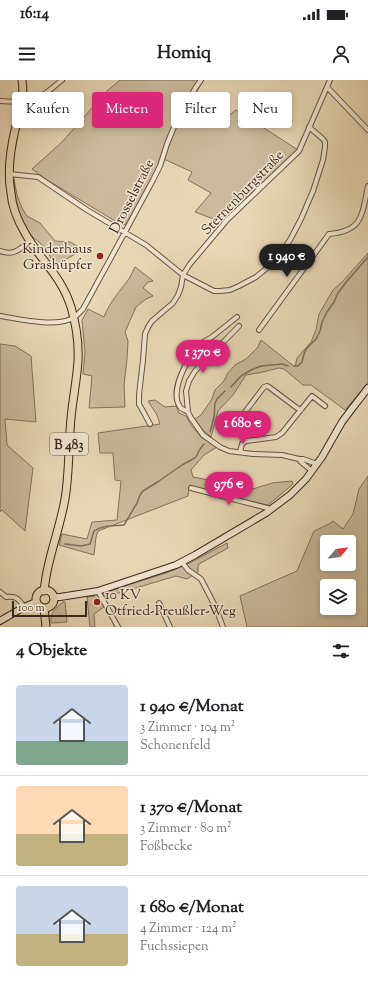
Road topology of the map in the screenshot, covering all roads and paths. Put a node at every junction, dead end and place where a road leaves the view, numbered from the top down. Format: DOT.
graph roads {
  1 [pos="22,80"];
  2 [pos="62,80"];
  3 [pos="201,80"];
  4 [pos="330,80"];
  5 [pos="327,88"];
  6 [pos="23,92"];
  7 [pos="45,92"];
  8 [pos="0,101"];
  9 [pos="12,102"];
  10 [pos="309,127"];
  11 [pos="15,128"];
  12 [pos="368,130"];
  13 [pos="9,174"];
  14 [pos="368,186"];
  15 [pos="125,232"];
  16 [pos="30,241"];
  17 [pos="0,251"];
  18 [pos="183,275"];
  19 [pos="0,316"];
  20 [pos="237,317"];
  21 [pos="74,318"];
  22 [pos="239,326"];
  23 [pos="259,330"];
  24 [pos="189,359"];
  25 [pos="202,363"];
  26 [pos="368,388"];
  27 [pos="325,406"];
  28 [pos="301,410"];
  29 [pos="188,412"];
  30 [pos="150,424"];
  31 [pos="233,428"];
  32 [pos="240,452"];
  33 [pos="299,459"];
  34 [pos="317,464"];
  35 [pos="312,471"];
  36 [pos="191,488"];
  37 [pos="272,509"];
  38 [pos="182,562"];
  39 [pos="44,591"];
  40 [pos="98,591"];
  41 [pos="0,592"];
  42 [pos="53,597"];
  43 [pos="36,602"];
  44 [pos="159,603"];
  45 [pos="24,607"];
  46 [pos="44,608"];
  47 [pos="0,621"];
  48 [pos="46,627"];
  49 [pos="118,627"];
  50 [pos="170,627"];
  51 [pos="223,627"];
  1 -- 6 [label="main road, B 483"];
  2 -- 7 [label="street"];
  3 -- 15 [label="street, Drosselstraße"];
  4 -- 5 [label="street, Sternenburgstraße"];
  5 -- 10 [label="street, Sternenburgstraße"];
  5 -- 12 [label="street"];
  8 -- 9 [label="street"];
  10 -- 18 [label="street, Sternenburgstraße"];
  10 -- 18 [label="street"];
  11 -- 13 [label="main road, B 483"];
  13 -- 15 [label="street"];
  13 -- 16 [label="main road, B 483"];
  14 -- 23 [label="street"];
  15 -- 18 [label="street"];
  15 -- 21 [label="street, Drosselstraße"];
  16 -- 17 [label="street"];
  16 -- 21 [label="main road, B 483"];
  18 -- 30 [label="street, Sternenburgstraße"];
  19 -- 21 [label="street"];
  20 -- 25 [label="street"];
  21 -- 39 [label="main road, B 483"];
  22 -- 25 [label="street"];
  24 -- 29 [label="street"];
  25 -- 29 [label="street"];
  26 -- 34 [label="main road"];
  27 -- 28 [label="street"];
  28 -- 31 [label="street"];
  28 -- 32 [label="street"];
  29 -- 32 [label="street"];
  32 -- 33 [label="street"];
  33 -- 34 [label="street"];
  33 -- 35 [label="street"];
  34 -- 35 [label="main road"];
  35 -- 37 [label="main road"];
  36 -- 37 [label="street"];
  37 -- 38 [label="main road"];
  38 -- 40 [label="main road"];
  38 -- 51 [label="street"];
  39 -- 42 [label="main road"];
  39 -- 43 [label="main road, B 483"];
  40 -- 42 [label="main road"];
  40 -- 49 [label="street"];
  41 -- 45 [label="street"];
  42 -- 46 [label="main road"];
  43 -- 45 [label="main road"];
  43 -- 46 [label="main road"];
  44 -- 50 [label="street"];
  45 -- 47 [label="main road"];
  46 -- 48 [label="main road"];
}
